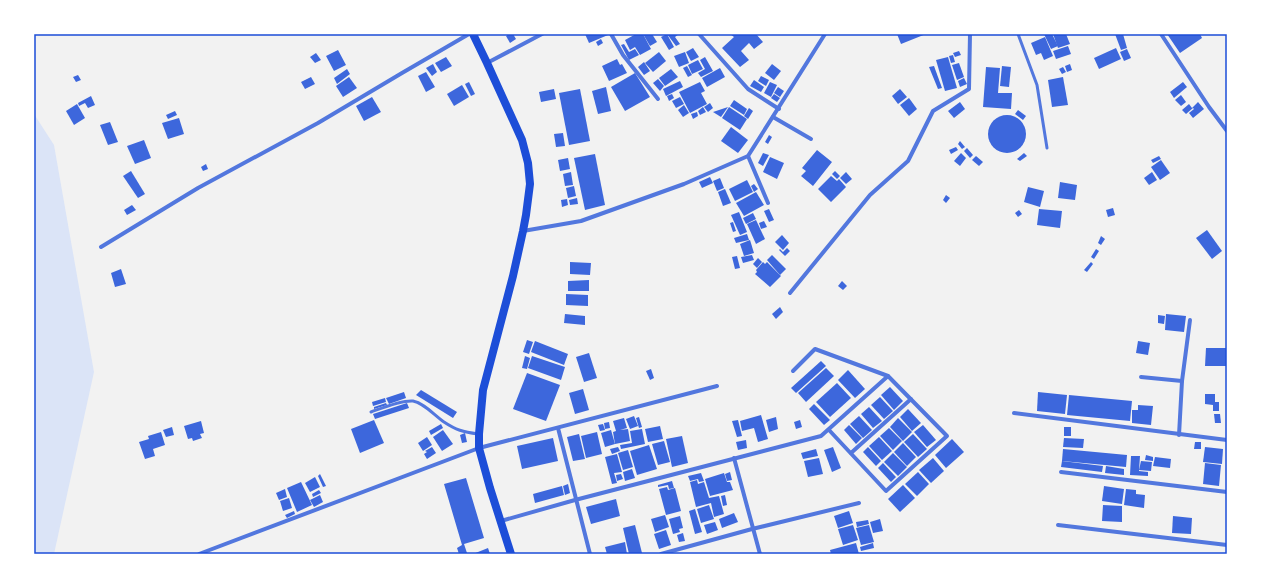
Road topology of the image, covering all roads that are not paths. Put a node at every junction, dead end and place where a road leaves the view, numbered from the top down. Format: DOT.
graph roads {
  1 [pos="469,34"];
  2 [pos="473,34"];
  3 [pos="542,34"];
  4 [pos="611,34"];
  5 [pos="699,34"];
  6 [pos="825,34"];
  7 [pos="970,34"];
  8 [pos="1018,34"];
  9 [pos="1161,34"];
  10 [pos="487,63"];
  11 [pos="658,99"];
  12 [pos="779,109"];
  13 [pos="774,117"];
  14 [pos="1227,131"];
  15 [pos="811,139"];
  16 [pos="1047,148"];
  17 [pos="748,156"];
  18 [pos="768,203"];
  19 [pos="523,231"];
  20 [pos="101,247"];
  21 [pos="790,293"];
  22 [pos="1190,320"];
  23 [pos="793,371"];
  24 [pos="888,376"];
  25 [pos="1141,377"];
  26 [pos="1182,381"];
  27 [pos="717,386"];
  28 [pos="911,399"];
  29 [pos="371,412"];
  30 [pos="1014,413"];
  31 [pos="558,428"];
  32 [pos="829,430"];
  33 [pos="479,434"];
  34 [pos="1179,435"];
  35 [pos="1227,440"];
  36 [pos="479,448"];
  37 [pos="851,453"];
  38 [pos="734,458"];
  39 [pos="1061,472"];
  40 [pos="1227,492"];
  41 [pos="575,500"];
  42 [pos="859,503"];
  43 [pos="501,521"];
  44 [pos="1058,525"];
  45 [pos="752,529"];
  46 [pos="1227,545"];
  47 [pos="199,554"];
  48 [pos="511,554"];
  49 [pos="590,554"];
  50 [pos="661,554"];
  51 [pos="760,554"];
  1 -- 20 [label="street"];
  2 -- 10 [label="main road"];
  3 -- 10 [label="street"];
  4 -- 11 [label="street"];
  5 -- 12 [label="street"];
  6 -- 12 [label="street"];
  7 -- 21 [label="street"];
  8 -- 16 [label="lane"];
  9 -- 14 [label="street"];
  10 -- 19 [label="main road"];
  12 -- 13 [label="street"];
  13 -- 15 [label="street"];
  13 -- 17 [label="street"];
  17 -- 18 [label="street"];
  17 -- 19 [label="street"];
  19 -- 33 [label="main road"];
  22 -- 26 [label="street"];
  23 -- 24 [label="street"];
  24 -- 28 [label="street"];
  24 -- 32 [label="street"];
  25 -- 26 [label="street"];
  26 -- 34 [label="street"];
  27 -- 31 [label="street"];
  28 -- 37 [label="street"];
  28 -- 37 [label="street"];
  29 -- 33 [label="lane"];
  30 -- 34 [label="street"];
  31 -- 36 [label="street"];
  31 -- 41 [label="street"];
  32 -- 37 [label="street"];
  32 -- 38 [label="street"];
  33 -- 36 [label="main road"];
  34 -- 35 [label="street"];
  36 -- 43 [label="main road"];
  36 -- 47 [label="street"];
  38 -- 41 [label="street"];
  38 -- 45 [label="street"];
  39 -- 40 [label="street"];
  41 -- 43 [label="street"];
  41 -- 49 [label="street"];
  42 -- 45 [label="street"];
  43 -- 48 [label="main road"];
  44 -- 46 [label="street"];
  45 -- 50 [label="street"];
  45 -- 51 [label="street"];
}
